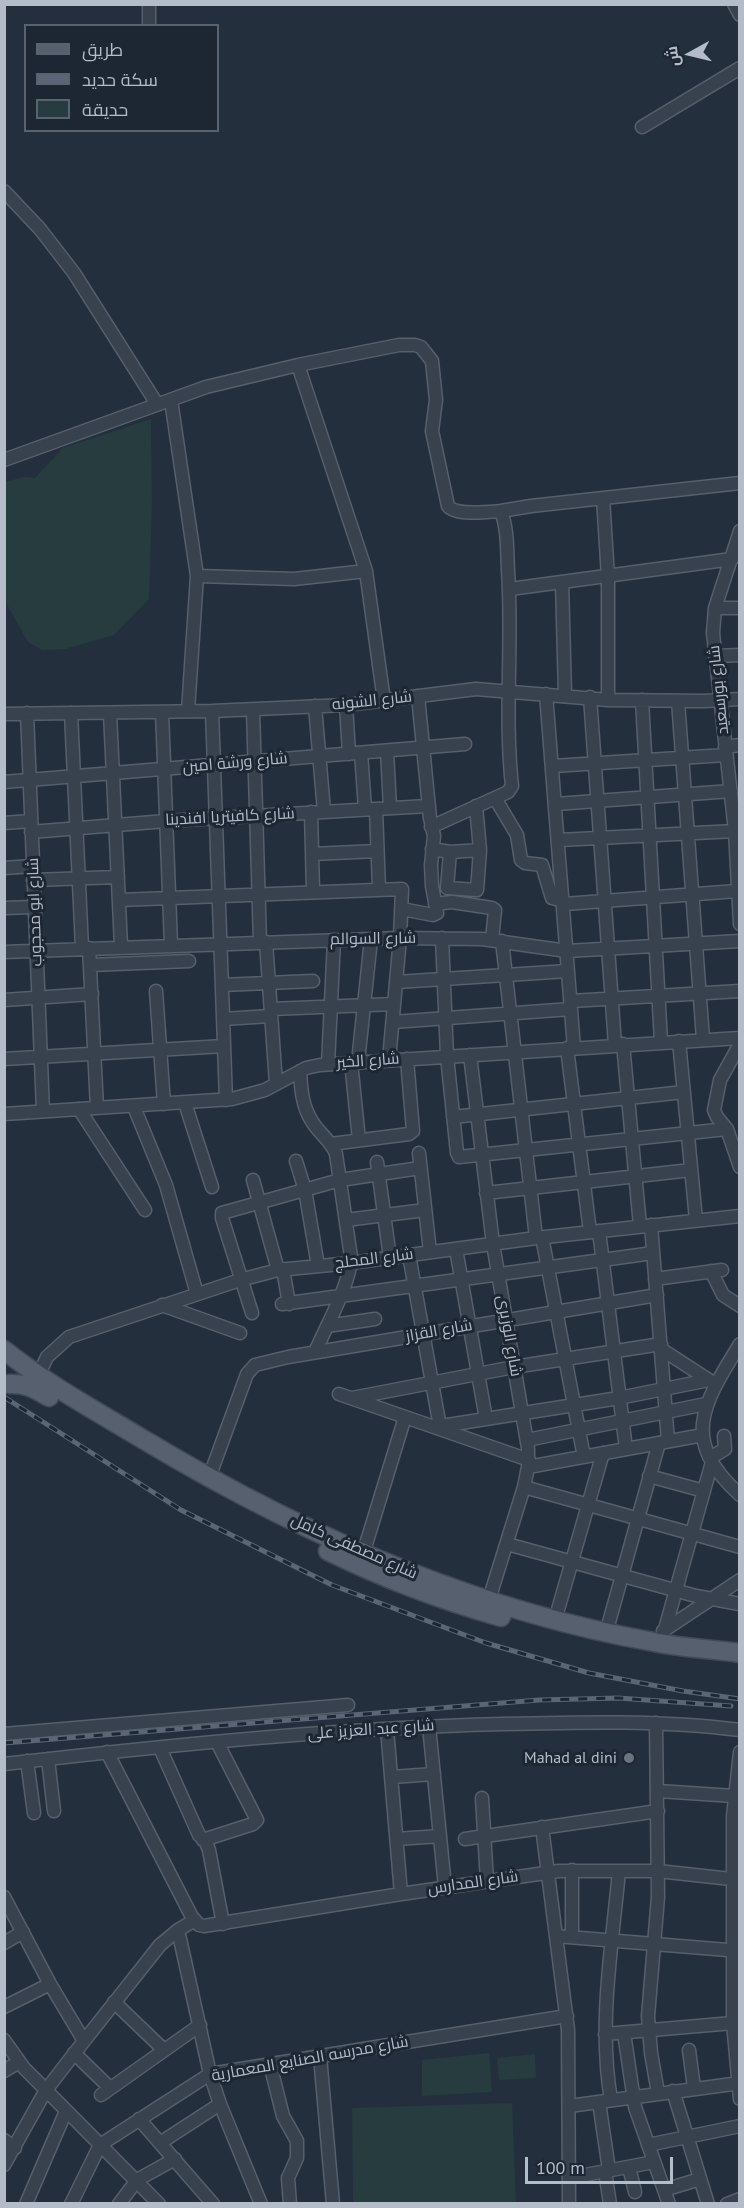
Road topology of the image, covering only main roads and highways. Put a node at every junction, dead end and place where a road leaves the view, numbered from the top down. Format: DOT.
graph roads {
  1 [pos="5,1350"];
  2 [pos="7,1388"];
  3 [pos="486,1607"];
  4 [pos="740,1653"];
  5 [pos="740,1660"];
  1 -- 2 [label="main road"];
  1 -- 3 [label="main road, شارع مصطفى كامل"];
  2 -- 3 [label="main road, شارع مصطفى كامل"];
  3 -- 4 [label="main road, شارع مصطفى كامل"];
  3 -- 5 [label="main road, شارع مصطفى كامل"];
}
